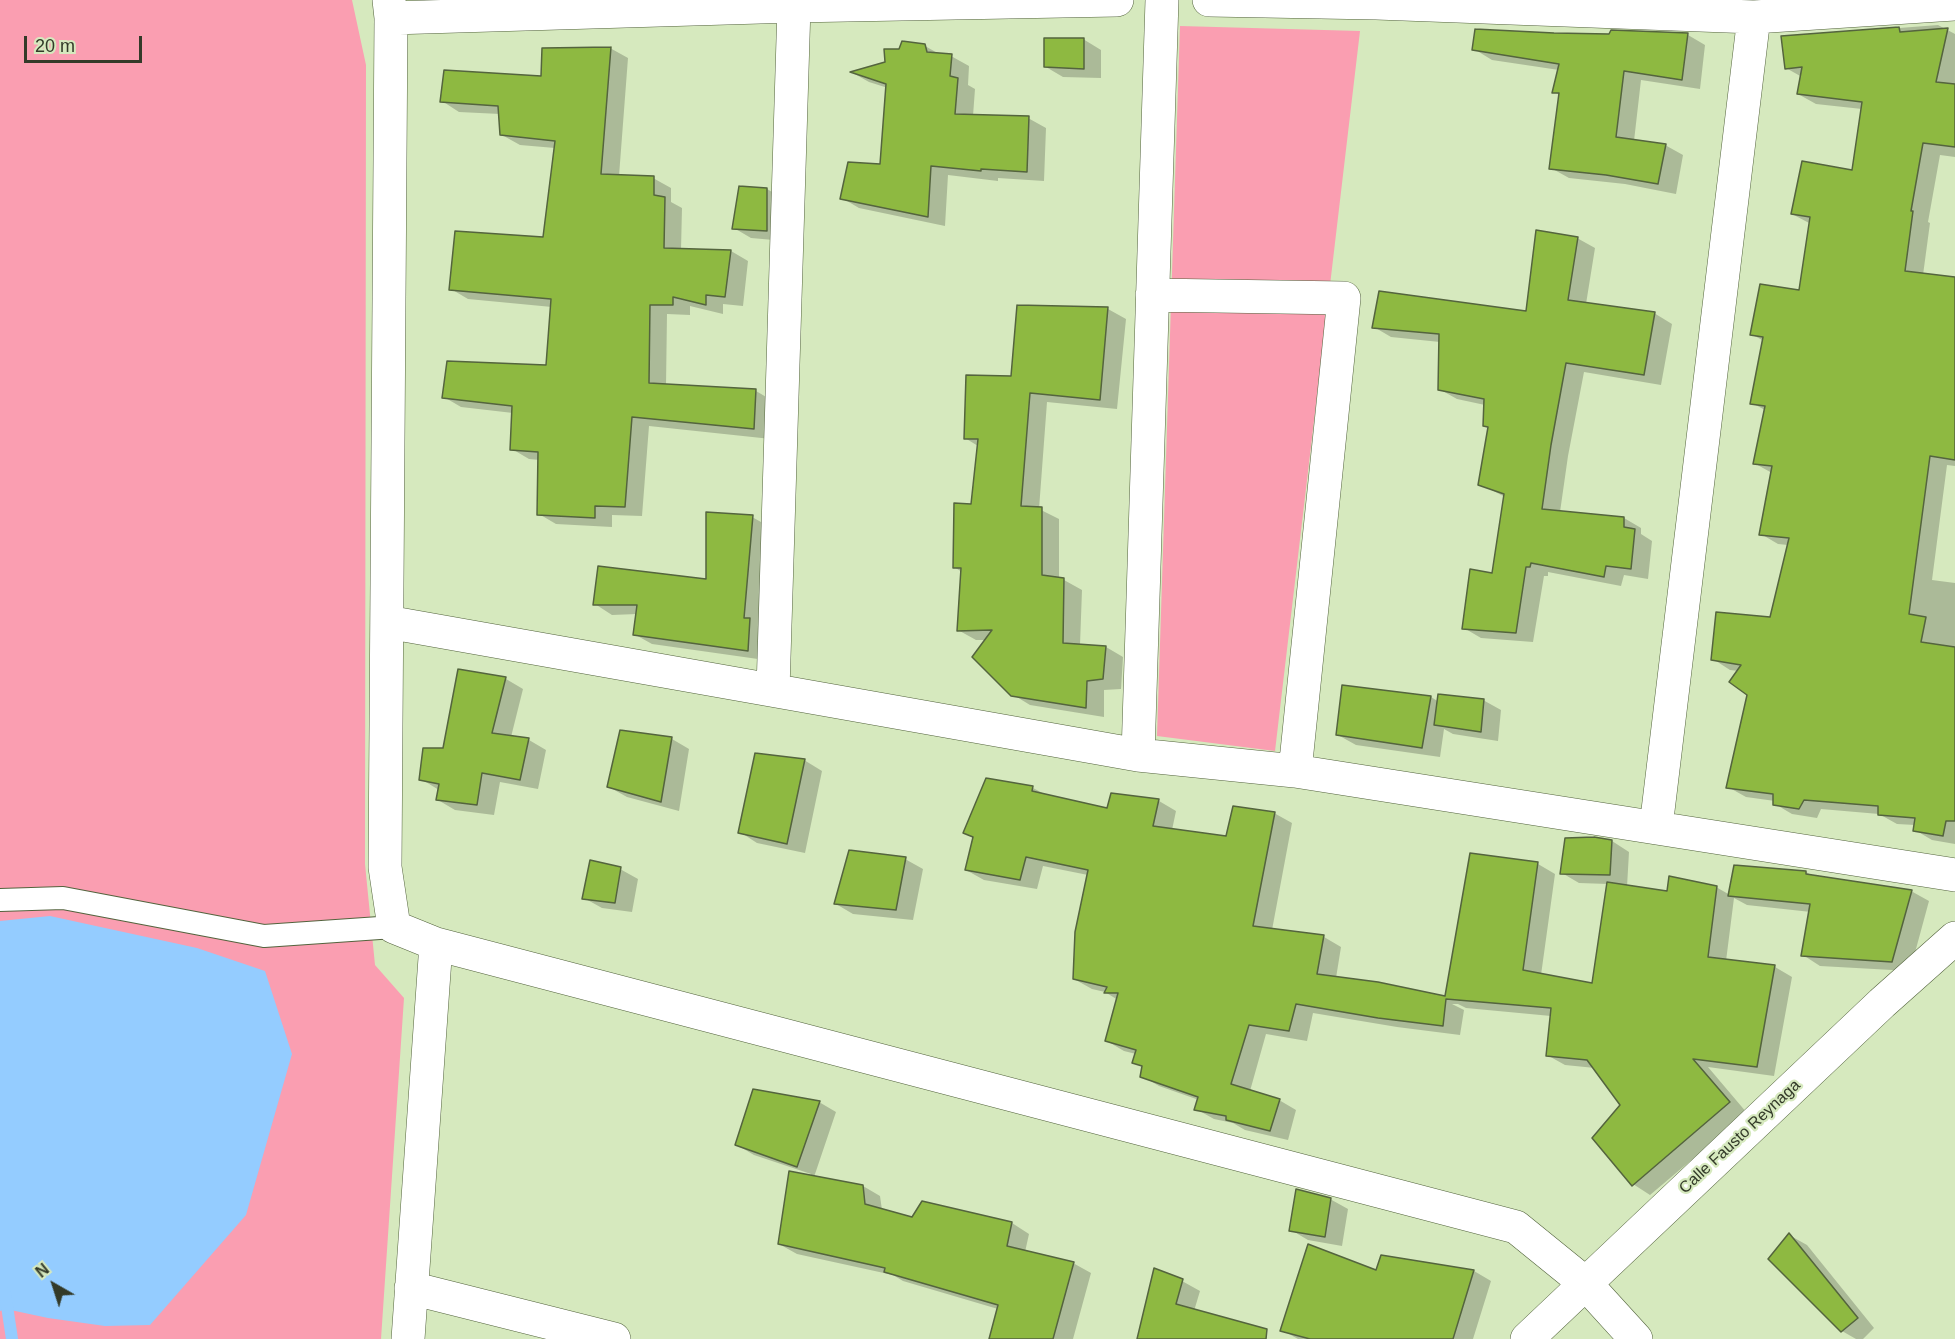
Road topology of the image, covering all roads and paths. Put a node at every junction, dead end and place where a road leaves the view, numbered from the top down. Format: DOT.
graph roads {
  1 [pos="1117,0"];
  2 [pos="1162,0"];
  3 [pos="1209,0"];
  4 [pos="1955,4"];
  5 [pos="794,6"];
  6 [pos="390,9"];
  7 [pos="1754,17"];
  8 [pos="1152,294"];
  9 [pos="387,622"];
  10 [pos="773,690"];
  11 [pos="1138,755"];
  12 [pos="1295,771"];
  13 [pos="1656,827"];
  14 [pos="1955,875"];
  15 [pos="0,900"];
  16 [pos="394,927"];
  17 [pos="1955,938"];
  18 [pos="436,944"];
  19 [pos="1585,1283"];
  20 [pos="411,1288"];
  21 [pos="408,1339"];
  22 [pos="614,1339"];
  23 [pos="1527,1339"];
  24 [pos="1636,1339"];
  1 -- 5 [label="street"];
  2 -- 8 [label="street"];
  3 -- 7 [label="street"];
  4 -- 7 [label="street"];
  5 -- 6 [label="street"];
  5 -- 10 [label="street"];
  6 -- 9 [label="street"];
  7 -- 13 [label="street"];
  8 -- 11 [label="street"];
  8 -- 12 [label="street"];
  9 -- 10 [label="street"];
  9 -- 16 [label="street"];
  10 -- 11 [label="street"];
  11 -- 12 [label="street"];
  12 -- 13 [label="street"];
  13 -- 14 [label="street"];
  15 -- 16 [label="lane"];
  16 -- 18 [label="street"];
  17 -- 19 [label="street, Calle Fausto Reynaga"];
  18 -- 19 [label="street"];
  18 -- 20 [label="street"];
  19 -- 23 [label="street, Calle Fausto Reynaga"];
  19 -- 24 [label="street"];
  20 -- 21 [label="street"];
  20 -- 22 [label="street"];
}
